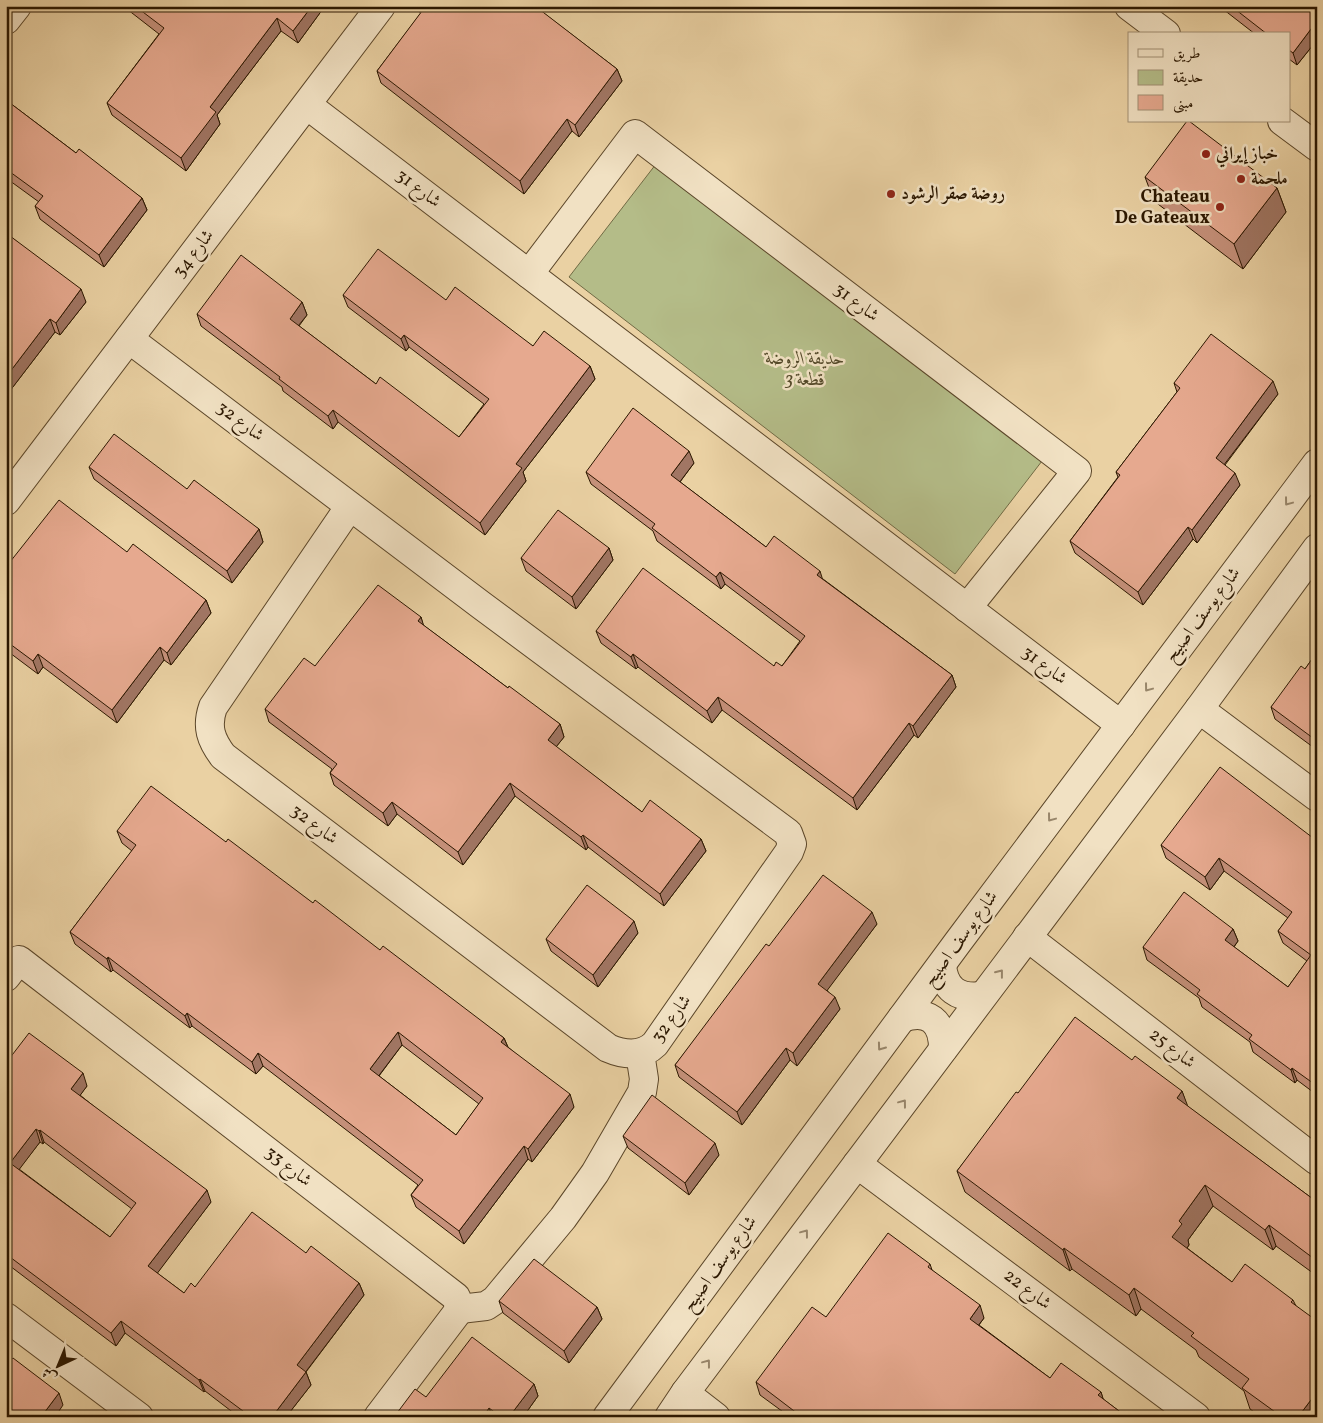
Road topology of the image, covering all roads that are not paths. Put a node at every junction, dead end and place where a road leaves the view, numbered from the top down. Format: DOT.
graph roads {
  1 [pos="16,6"];
  2 [pos="381,6"];
  3 [pos="1129,6"];
  4 [pos="6,20"];
  5 [pos="1163,32"];
  6 [pos="307,105"];
  7 [pos="1283,122"];
  8 [pos="1317,147"];
  9 [pos="529,274"];
  10 [pos="130,339"];
  11 [pos="1317,463"];
  12 [pos="6,501"];
  13 [pos="350,506"];
  14 [pos="1317,548"];
  15 [pos="967,608"];
  16 [pos="1199,709"];
  17 [pos="1121,725"];
  18 [pos="1317,797"];
  19 [pos="1027,937"];
  20 [pos="942,965"];
  21 [pos="6,977"];
  22 [pos="982,996"];
  23 [pos="902,1018"];
  24 [pos="943,1049"];
  25 [pos="640,1053"];
  26 [pos="1317,1161"];
  27 [pos="857,1164"];
  28 [pos="460,1308"];
  29 [pos="6,1317"];
  30 [pos="685,1393"];
  31 [pos="139,1417"];
  32 [pos="378,1417"];
  33 [pos="607,1417"];
  34 [pos="669,1417"];
  35 [pos="716,1417"];
  36 [pos="1196,1417"];
  1 -- 4 [label="street"];
  2 -- 6 [label="street, شارع 34"];
  3 -- 5 [label="street"];
  6 -- 9 [label="street, شارع 31"];
  6 -- 10 [label="street, شارع 34"];
  7 -- 8 [label="street"];
  9 -- 15 [label="street, شارع 31"];
  9 -- 15 [label="street, شارع 31"];
  10 -- 12 [label="street, شارع 34"];
  10 -- 13 [label="street, شارع 32"];
  11 -- 17 [label="street, شارع يوسف اصبيح, one-way"];
  13 -- 25 [label="street, شارع 32"];
  13 -- 25 [label="street, شارع 32"];
  14 -- 16 [label="street"];
  15 -- 17 [label="street, شارع 31"];
  16 -- 18 [label="street"];
  16 -- 19 [label="street"];
  17 -- 20 [label="street, شارع يوسف اصبيح, one-way"];
  22 -- 19 [label="street, one-way"];
  19 -- 26 [label="street, شارع 25"];
  20 -- 22 [label="street"];
  20 -- 23 [label="street, شارع يوسف اصبيح"];
  21 -- 28 [label="street, شارع 33"];
  22 -- 24 [label="street"];
  23 -- 24 [label="street"];
  23 -- 33 [label="street, شارع يوسف اصبيح, one-way"];
  27 -- 24 [label="street, one-way"];
  25 -- 28 [label="street"];
  30 -- 27 [label="street, one-way"];
  27 -- 36 [label="street, شارع 22"];
  28 -- 32 [label="street"];
  29 -- 31 [label="street"];
  30 -- 34 [label="street"];
  30 -- 35 [label="street"];
}
